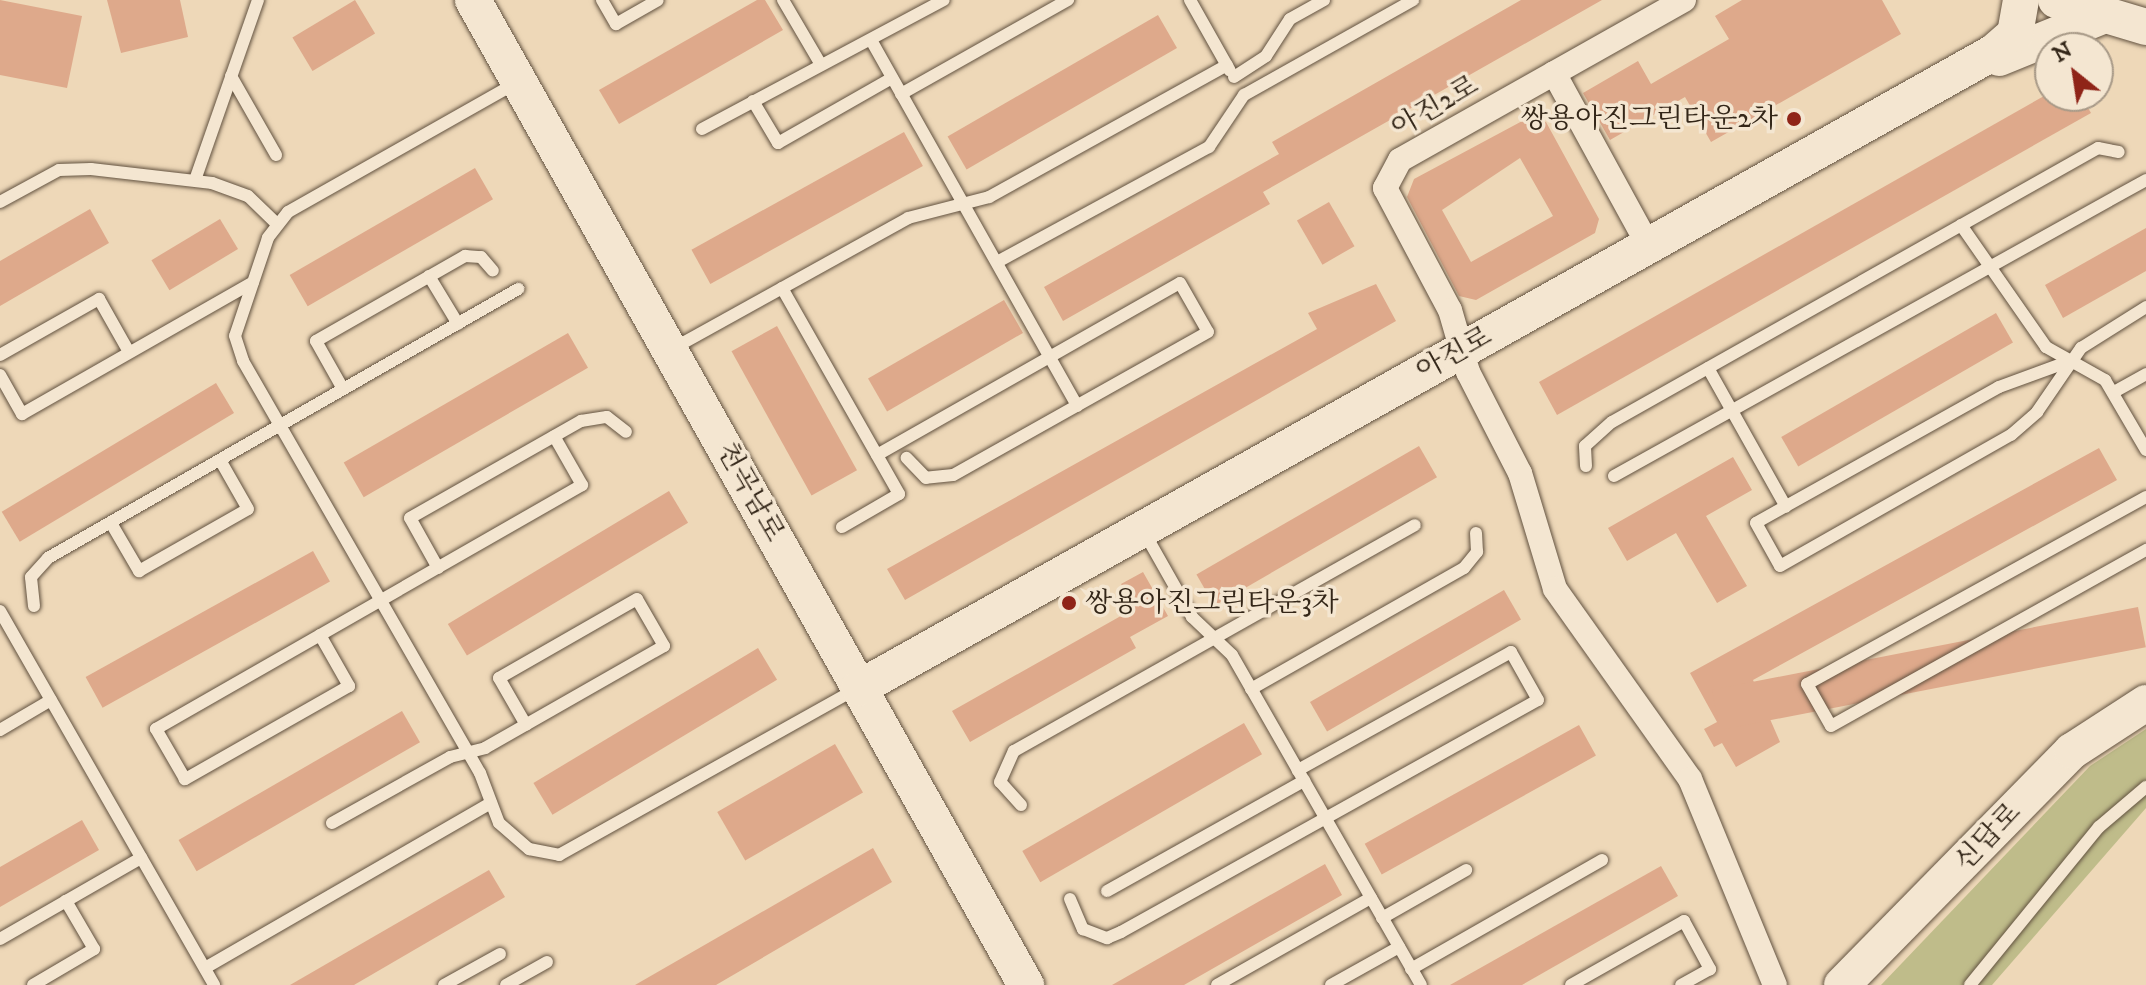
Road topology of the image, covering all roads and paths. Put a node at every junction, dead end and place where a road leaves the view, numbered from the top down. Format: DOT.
graph roads {
  1 [pos="258,0"];
  2 [pos="473,0"];
  3 [pos="602,0"];
  4 [pos="658,0"];
  5 [pos="783,0"];
  6 [pos="944,0"];
  7 [pos="1068,0"];
  8 [pos="1190,0"];
  9 [pos="1324,0"];
  10 [pos="1413,0"];
  11 [pos="1684,0"];
  12 [pos="2021,0"];
  13 [pos="2056,0"];
  14 [pos="2105,15"];
  15 [pos="2146,27"];
  16 [pos="871,40"];
  17 [pos="820,63"];
  18 [pos="1227,65"];
  19 [pos="1554,73"];
  20 [pos="231,76"];
  21 [pos="1234,77"];
  22 [pos="892,78"];
  23 [pos="518,82"];
  24 [pos="1938,83"];
  25 [pos="901,94"];
  26 [pos="1244,95"];
  27 [pos="753,101"];
  28 [pos="702,129"];
  29 [pos="2119,152"];
  30 [pos="276,155"];
  31 [pos="195,180"];
  32 [pos="2146,180"];
  33 [pos="0,202"];
  34 [pos="964,204"];
  35 [pos="276,223"];
  36 [pos="1961,225"];
  37 [pos="1648,245"];
  38 [pos="999,261"];
  39 [pos="1986,270"];
  40 [pos="493,271"];
  41 [pos="429,276"];
  42 [pos="253,282"];
  43 [pos="782,288"];
  44 [pos="518,289"];
  45 [pos="2146,307"];
  46 [pos="458,324"];
  47 [pos="1462,349"];
  48 [pos="670,351"];
  49 [pos="129,352"];
  50 [pos="0,355"];
  51 [pos="1050,357"];
  52 [pos="2070,361"];
  53 [pos="1708,368"];
  54 [pos="2146,374"];
  55 [pos="0,375"];
  56 [pos="343,389"];
  57 [pos="2114,392"];
  58 [pos="1077,406"];
  59 [pos="1732,411"];
  60 [pos="280,425"];
  61 [pos="626,432"];
  62 [pos="554,436"];
  63 [pos="2146,450"];
  64 [pos="877,455"];
  65 [pos="907,458"];
  66 [pos="220,460"];
  67 [pos="1586,466"];
  68 [pos="1614,476"];
  69 [pos="2146,497"];
  70 [pos="1786,507"];
  71 [pos="111,523"];
  72 [pos="1415,525"];
  73 [pos="842,527"];
  74 [pos="1142,528"];
  75 [pos="1476,533"];
  76 [pos="2146,550"];
  77 [pos="438,568"];
  78 [pos="381,601"];
  79 [pos="34,606"];
  80 [pos="0,611"];
  81 [pos="320,635"];
  82 [pos="1215,639"];
  83 [pos="859,688"];
  84 [pos="1251,689"];
  85 [pos="51,700"];
  86 [pos="2146,703"];
  87 [pos="526,725"];
  88 [pos="0,730"];
  89 [pos="468,752"];
  90 [pos="1301,776"];
  91 [pos="2146,787"];
  92 [pos="491,803"];
  93 [pos="1021,805"];
  94 [pos="1326,819"];
  95 [pos="332,823"];
  96 [pos="141,858"];
  97 [pos="1602,860"];
  98 [pos="1466,870"];
  99 [pos="1107,891"];
  100 [pos="1371,898"];
  101 [pos="1070,899"];
  102 [pos="66,901"];
  103 [pos="1382,918"];
  104 [pos="0,939"];
  105 [pos="1399,947"];
  106 [pos="500,954"];
  107 [pos="547,962"];
  108 [pos="205,968"];
  109 [pos="1411,969"];
  110 [pos="33,985"];
  111 [pos="214,985"];
  112 [pos="444,985"];
  113 [pos="506,985"];
  114 [pos="1026,985"];
  115 [pos="1217,985"];
  116 [pos="1331,985"];
  117 [pos="1421,985"];
  118 [pos="1571,985"];
  119 [pos="1681,985"];
  120 [pos="1775,985"];
  121 [pos="1842,985"];
  122 [pos="1970,985"];
  1 -- 20 [label="lane"];
  2 -- 23 [label="street, 천곡남로"];
  3 -- 4 [label="lane"];
  5 -- 17 [label="lane"];
  6 -- 16 [label="lane"];
  7 -- 25 [label="lane"];
  8 -- 18 [label="lane"];
  9 -- 21 [label="lane"];
  10 -- 26 [label="lane"];
  11 -- 19 [label="street, 아진2로"];
  12 -- 24 [label="street, 아진로"];
  13 -- 14 [label="street"];
  14 -- 15 [label="street"];
  14 -- 24 [label="street"];
  16 -- 17 [label="lane"];
  16 -- 22 [label="lane"];
  17 -- 27 [label="lane"];
  18 -- 21 [label="lane"];
  18 -- 34 [label="lane"];
  19 -- 37 [label="street"];
  19 -- 47 [label="street, 아진2로"];
  20 -- 30 [label="lane"];
  20 -- 31 [label="lane"];
  21 -- 26 [label="lane"];
  22 -- 25 [label="lane"];
  22 -- 27 [label="lane"];
  23 -- 35 [label="lane"];
  23 -- 48 [label="street, 천곡남로"];
  24 -- 37 [label="street, 아진로"];
  25 -- 34 [label="lane"];
  26 -- 38 [label="lane"];
  27 -- 28 [label="lane"];
  29 -- 36 [label="lane"];
  31 -- 33 [label="lane"];
  31 -- 35 [label="lane"];
  32 -- 39 [label="lane"];
  34 -- 38 [label="lane"];
  34 -- 43 [label="lane"];
  35 -- 42 [label="lane"];
  36 -- 39 [label="lane"];
  36 -- 53 [label="lane"];
  37 -- 47 [label="street, 아진로"];
  38 -- 51 [label="lane"];
  39 -- 52 [label="lane"];
  39 -- 59 [label="lane"];
  40 -- 41 [label="lane"];
  41 -- 46 [label="lane"];
  41 -- 56 [label="lane"];
  42 -- 49 [label="lane"];
  42 -- 60 [label="lane"];
  43 -- 48 [label="lane"];
  43 -- 64 [label="lane"];
  44 -- 46 [label="lane"];
  45 -- 52 [label="lane"];
  46 -- 56 [label="lane"];
  47 -- 74 [label="street, 아진로"];
  47 -- 120 [label="street, 아진2로"];
  48 -- 83 [label="street, 천곡남로"];
  49 -- 50 [label="lane"];
  49 -- 55 [label="lane"];
  51 -- 58 [label="lane"];
  51 -- 58 [label="lane"];
  51 -- 64 [label="lane"];
  52 -- 57 [label="lane"];
  52 -- 70 [label="lane"];
  52 -- 70 [label="lane"];
  53 -- 59 [label="lane"];
  53 -- 67 [label="lane"];
  54 -- 57 [label="lane"];
  56 -- 60 [label="lane"];
  57 -- 63 [label="lane"];
  58 -- 65 [label="lane"];
  59 -- 68 [label="lane"];
  59 -- 70 [label="lane"];
  60 -- 66 [label="lane"];
  60 -- 78 [label="lane"];
  61 -- 62 [label="lane"];
  62 -- 77 [label="lane"];
  62 -- 77 [label="lane"];
  64 -- 73 [label="lane"];
  66 -- 71 [label="lane"];
  66 -- 71 [label="lane"];
  69 -- 76 [label="lane"];
  71 -- 79 [label="lane"];
  72 -- 82 [label="lane"];
  74 -- 82 [label="lane"];
  74 -- 83 [label="street, 아진로"];
  75 -- 84 [label="lane"];
  77 -- 78 [label="lane"];
  78 -- 81 [label="lane"];
  78 -- 89 [label="lane"];
  80 -- 85 [label="lane"];
  81 -- 81 [label="lane"];
  82 -- 84 [label="lane"];
  82 -- 93 [label="lane"];
  83 -- 92 [label="lane"];
  83 -- 114 [label="street, 천곡남로"];
  84 -- 90 [label="lane"];
  85 -- 88 [label="lane"];
  85 -- 96 [label="lane"];
  86 -- 121 [label="street, 신답로"];
  87 -- 87 [label="lane"];
  87 -- 89 [label="lane"];
  89 -- 92 [label="lane"];
  89 -- 95 [label="lane"];
  90 -- 94 [label="lane"];
  90 -- 94 [label="lane"];
  90 -- 99 [label="lane"];
  91 -- 122 [label="lane"];
  92 -- 108 [label="lane"];
  94 -- 100 [label="lane"];
  94 -- 101 [label="lane"];
  96 -- 102 [label="lane"];
  96 -- 108 [label="lane"];
  97 -- 109 [label="lane"];
  98 -- 103 [label="lane"];
  100 -- 103 [label="lane"];
  100 -- 115 [label="lane"];
  102 -- 104 [label="lane"];
  102 -- 110 [label="lane"];
  103 -- 105 [label="lane"];
  105 -- 109 [label="lane"];
  105 -- 116 [label="lane"];
  106 -- 112 [label="lane"];
  107 -- 113 [label="lane"];
  108 -- 111 [label="lane"];
  109 -- 117 [label="lane"];
  118 -- 119 [label="lane"];
}
